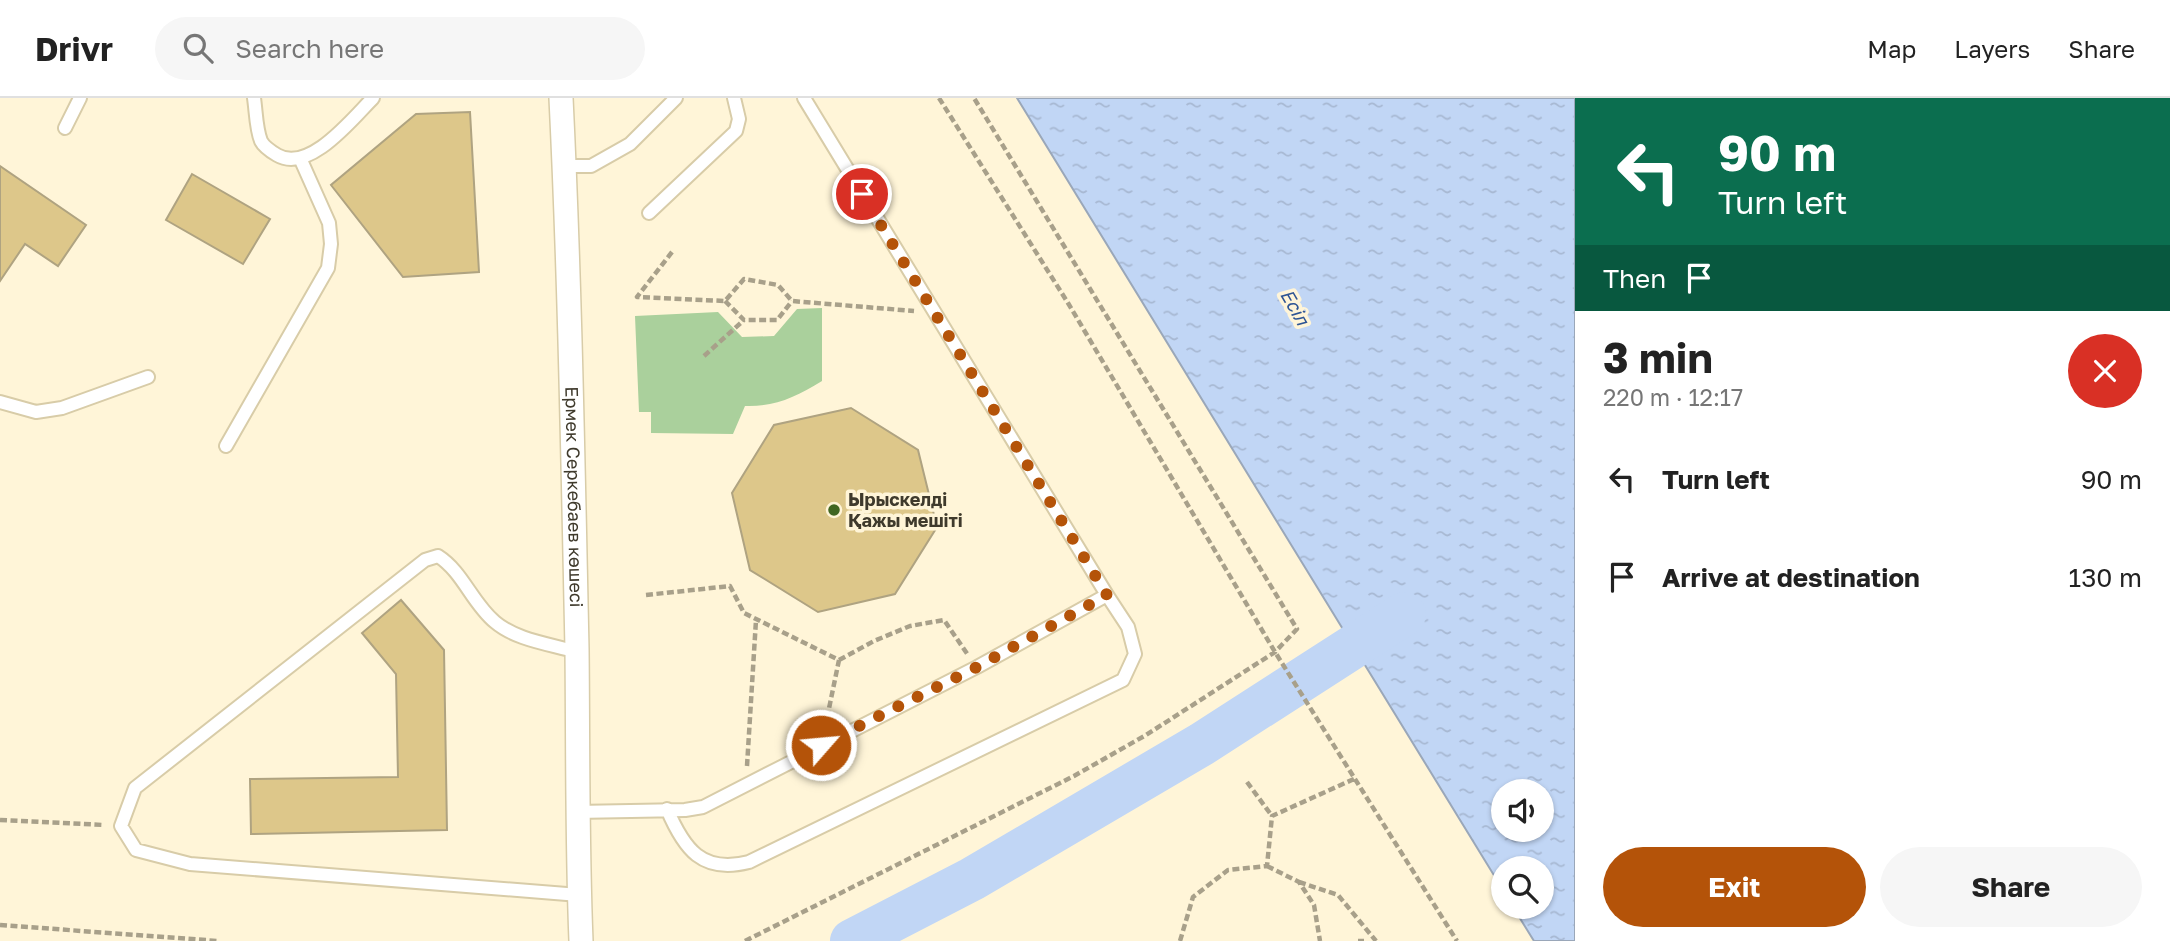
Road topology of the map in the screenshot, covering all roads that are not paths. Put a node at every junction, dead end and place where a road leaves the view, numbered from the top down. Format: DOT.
graph roads {
  1 [pos="80,98"];
  2 [pos="254,98"];
  3 [pos="373,98"];
  4 [pos="561,98"];
  5 [pos="676,98"];
  6 [pos="734,98"];
  7 [pos="804,98"];
  8 [pos="65,128"];
  9 [pos="300,158"];
  10 [pos="564,166"];
  11 [pos="649,214"];
  12 [pos="148,377"];
  13 [pos="0,402"];
  14 [pos="226,446"];
  15 [pos="1107,595"];
  16 [pos="577,652"];
  17 [pos="667,809"];
  18 [pos="576,812"];
  19 [pos="579,895"];
  20 [pos="581,941"];
  1 -- 8 [label="lane"];
  2 -- 9 [label="lane"];
  3 -- 9 [label="lane"];
  4 -- 10 [label="street, Ермек Серкебаев көшесі"];
  5 -- 10 [label="lane"];
  6 -- 11 [label="lane"];
  7 -- 15 [label="lane"];
  9 -- 14 [label="lane"];
  10 -- 16 [label="street, Ермек Серкебаев көшесі"];
  12 -- 13 [label="lane"];
  15 -- 17 [label="lane"];
  15 -- 17 [label="lane"];
  16 -- 18 [label="street, Ермек Серкебаев көшесі"];
  16 -- 19 [label="lane"];
  17 -- 18 [label="lane"];
  18 -- 19 [label="street, Ермек Серкебаев көшесі"];
  19 -- 20 [label="street, Ермек Серкебаев көшесі"];
}
